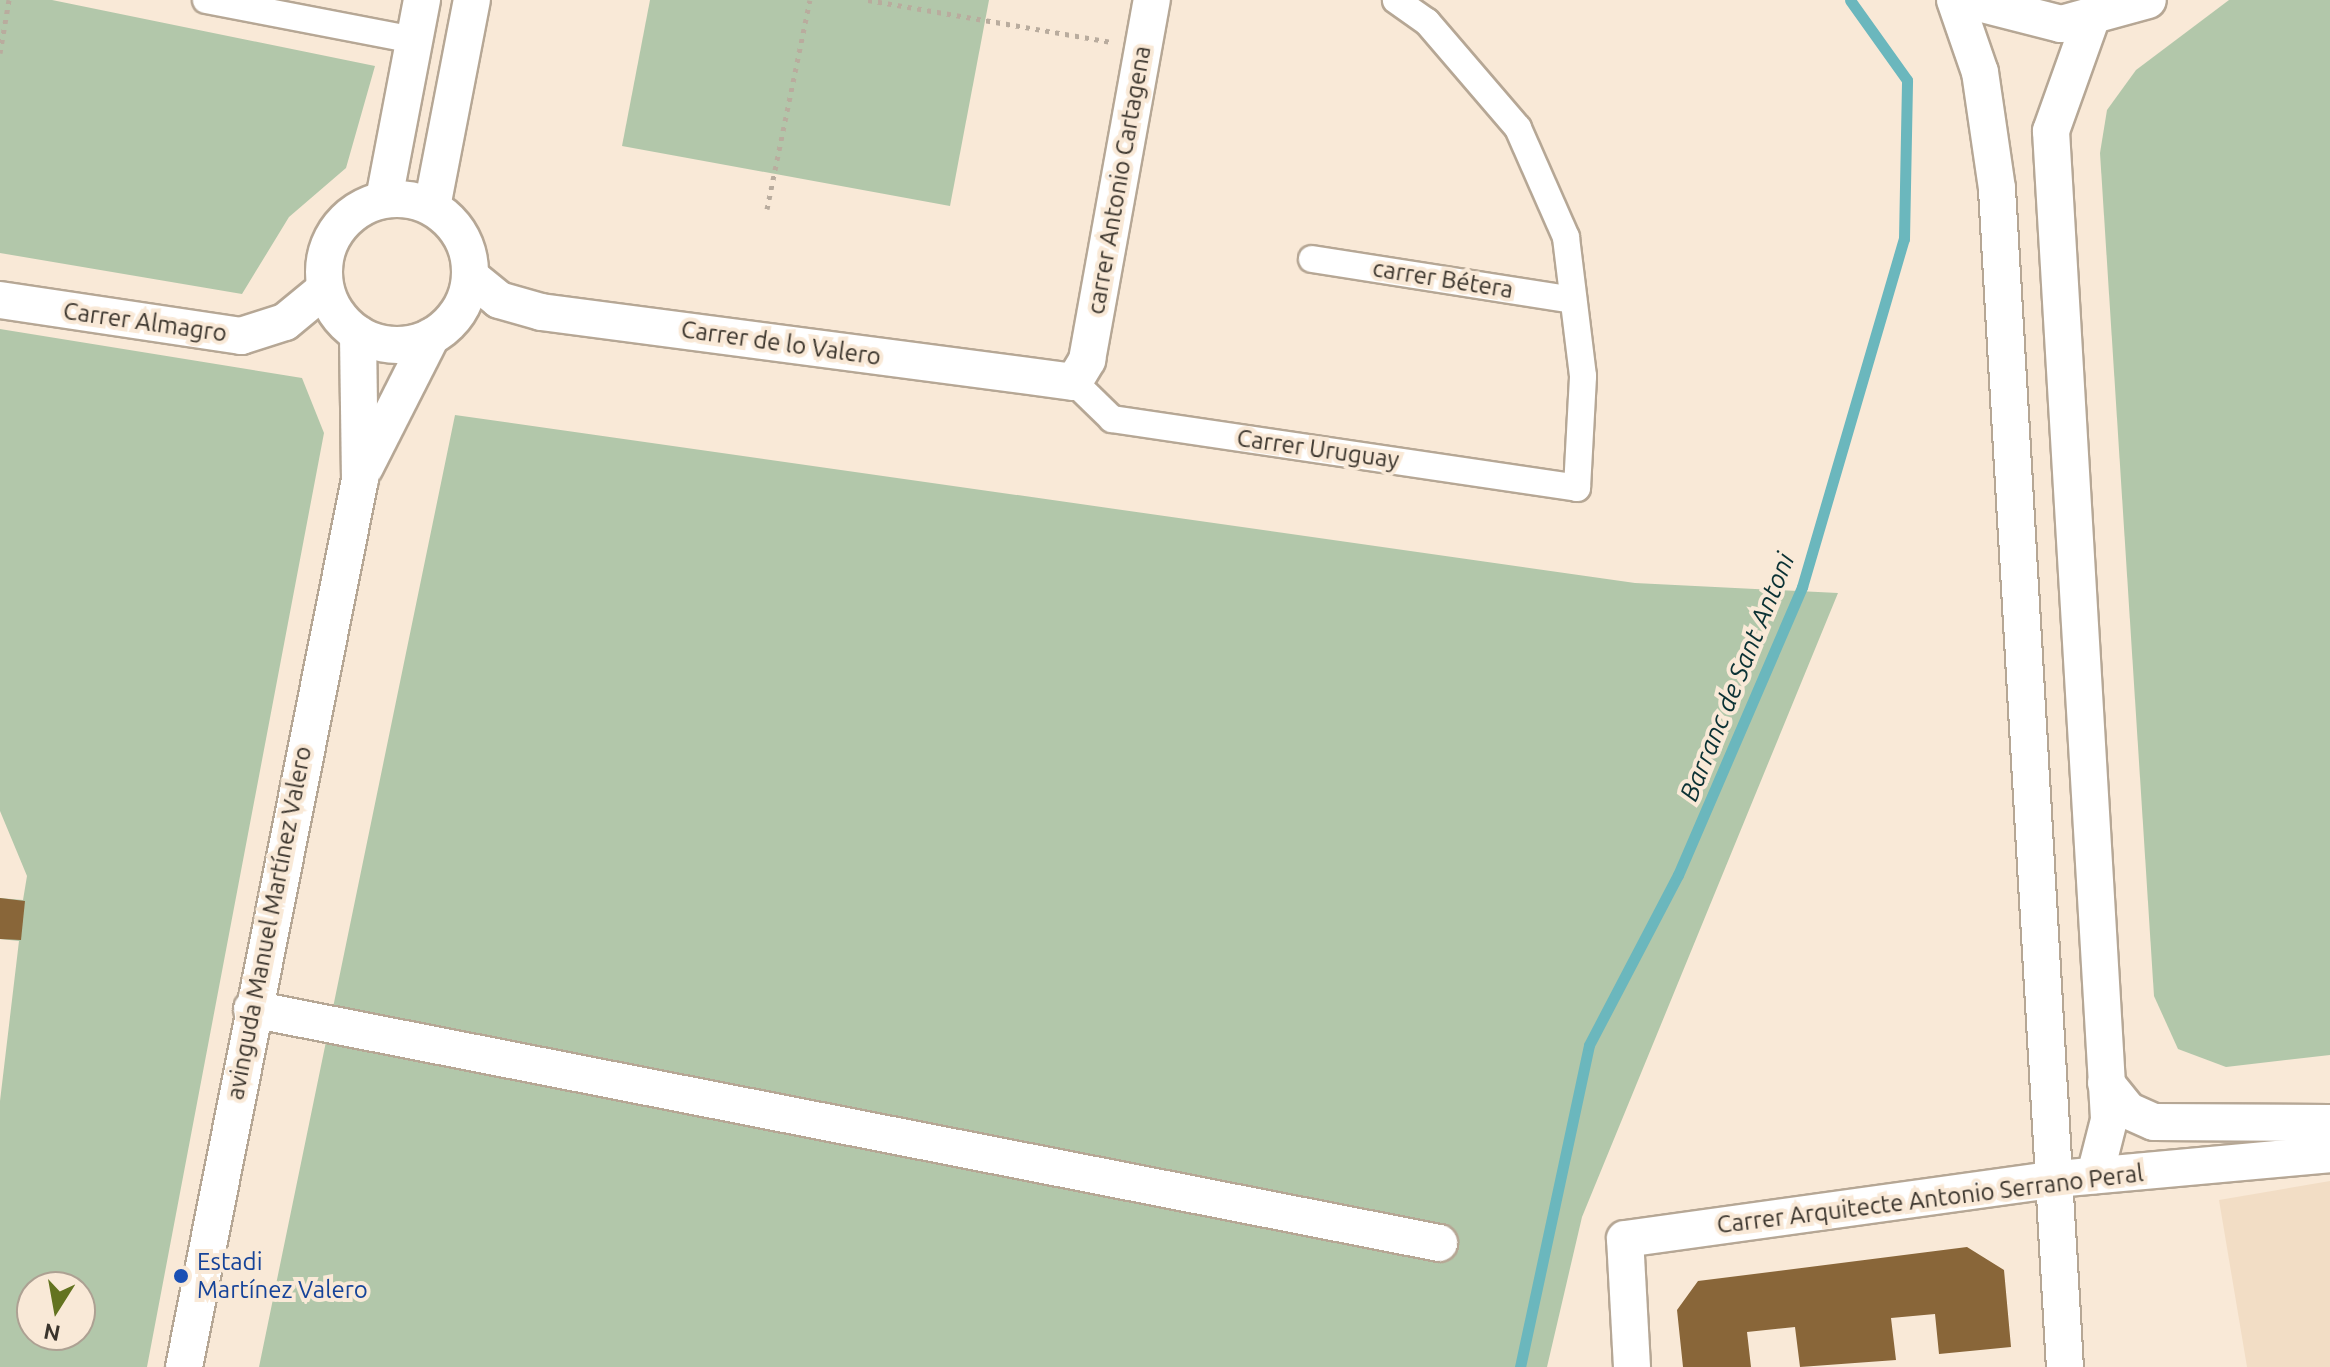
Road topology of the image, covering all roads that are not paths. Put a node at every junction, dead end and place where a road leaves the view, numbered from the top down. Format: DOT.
graph roads {
  1 [pos="206,0"];
  2 [pos="422,0"];
  3 [pos="472,0"];
  4 [pos="1152,0"];
  5 [pos="1396,0"];
  6 [pos="1955,0"];
  7 [pos="1967,0"];
  8 [pos="2148,0"];
  9 [pos="2090,22"];
  10 [pos="414,40"];
  11 [pos="384,199"];
  12 [pos="432,207"];
  13 [pos="1312,259"];
  14 [pos="471,277"];
  15 [pos="325,289"];
  16 [pos="0,300"];
  17 [pos="1573,300"];
  18 [pos="358,334"];
  19 [pos="431,337"];
  20 [pos="1080,371"];
  21 [pos="360,479"];
  22 [pos="252,1009"];
  23 [pos="2106,1083"];
  24 [pos="2330,1123"];
  25 [pos="2330,1154"];
  26 [pos="2095,1175"];
  27 [pos="2057,1179"];
  28 [pos="1439,1243"];
  29 [pos="184,1367"];
  30 [pos="1632,1367"];
  31 [pos="2065,1367"];
  1 -- 10 [label="street"];
  2 -- 10 [label="street"];
  3 -- 12 [label="street"];
  4 -- 20 [label="street, carrer Antonio Cartagena"];
  5 -- 17 [label="street"];
  6 -- 27 [label="street"];
  7 -- 9 [label="street"];
  8 -- 9 [label="street"];
  9 -- 23 [label="street"];
  10 -- 11 [label="street"];
  11 -- 12 [label="street"];
  11 -- 15 [label="street"];
  12 -- 14 [label="street"];
  13 -- 17 [label="street, carrer Bétera"];
  14 -- 19 [label="street"];
  14 -- 20 [label="street, Carrer de lo Valero"];
  15 -- 16 [label="street, Carrer Almagro"];
  15 -- 18 [label="street"];
  17 -- 20 [label="street, Carrer Uruguay"];
  18 -- 19 [label="street"];
  18 -- 21 [label="street, avinguda Manuel Martínez Valero"];
  19 -- 21 [label="street, avinguda Manuel Martínez Valero"];
  21 -- 22 [label="street, avinguda Manuel Martínez Valero"];
  22 -- 28 [label="street"];
  22 -- 29 [label="street, avinguda Manuel Martínez Valero"];
  23 -- 24 [label="street"];
  23 -- 26 [label="street"];
  25 -- 26 [label="street, Carrer Arquitecte Antonio Serrano Peral"];
  26 -- 27 [label="street, Carrer Arquitecte Antonio Serrano Peral"];
  27 -- 30 [label="street, Carrer Arquitecte Antonio Serrano Peral"];
  27 -- 31 [label="street"];
}
